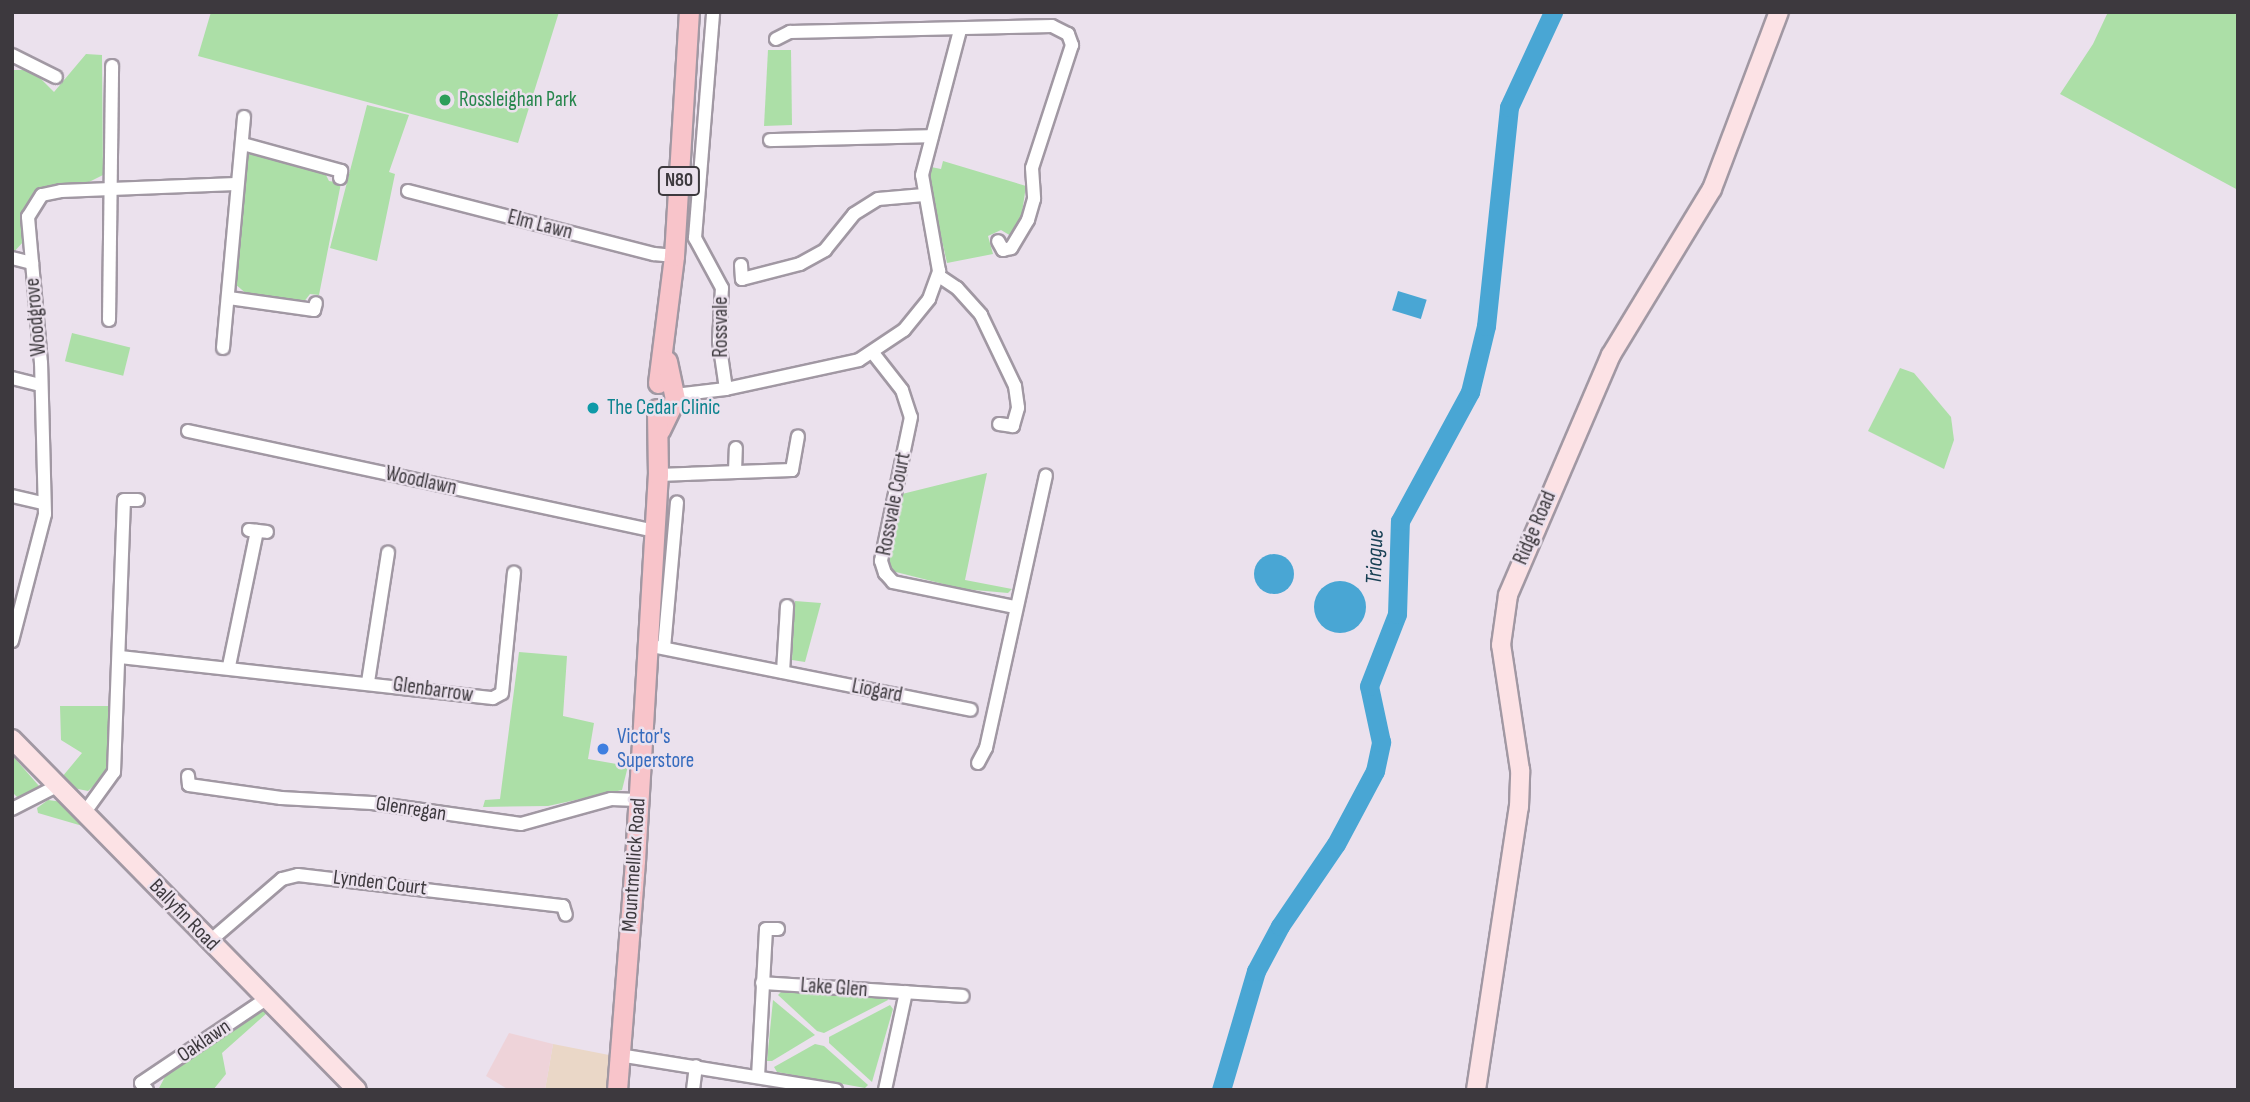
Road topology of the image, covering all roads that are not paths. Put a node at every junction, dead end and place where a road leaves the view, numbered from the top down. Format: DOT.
graph roads {
  1 [pos="690,12"];
  2 [pos="713,12"];
  3 [pos="1779,12"];
  4 [pos="960,30"];
  5 [pos="776,38"];
  6 [pos="12,55"];
  7 [pos="112,65"];
  8 [pos="56,77"];
  9 [pos="244,117"];
  10 [pos="932,136"];
  11 [pos="770,140"];
  12 [pos="243,144"];
  13 [pos="340,178"];
  14 [pos="236,184"];
  15 [pos="111,189"];
  16 [pos="408,191"];
  17 [pos="924,195"];
  18 [pos="999,241"];
  19 [pos="674,256"];
  20 [pos="12,258"];
  21 [pos="32,263"];
  22 [pos="741,265"];
  23 [pos="939,276"];
  24 [pos="229,298"];
  25 [pos="316,303"];
  26 [pos="109,320"];
  27 [pos="223,348"];
  28 [pos="873,353"];
  29 [pos="12,378"];
  30 [pos="41,385"];
  31 [pos="726,389"];
  32 [pos="666,396"];
  33 [pos="999,424"];
  34 [pos="188,431"];
  35 [pos="798,437"];
  36 [pos="736,448"];
  37 [pos="735,472"];
  38 [pos="658,475"];
  39 [pos="1046,476"];
  40 [pos="12,496"];
  41 [pos="138,500"];
  42 [pos="42,503"];
  43 [pos="677,503"];
  44 [pos="258,531"];
  45 [pos="654,531"];
  46 [pos="389,553"];
  47 [pos="513,573"];
  48 [pos="787,606"];
  49 [pos="1015,607"];
  50 [pos="17,616"];
  51 [pos="12,641"];
  52 [pos="656,646"];
  53 [pos="120,657"];
  54 [pos="229,666"];
  55 [pos="783,672"];
  56 [pos="368,682"];
  57 [pos="971,710"];
  58 [pos="12,739"];
  59 [pos="978,763"];
  60 [pos="188,776"];
  61 [pos="57,786"];
  62 [pos="638,800"];
  63 [pos="12,809"];
  64 [pos="85,812"];
  65 [pos="566,915"];
  66 [pos="778,929"];
  67 [pos="210,941"];
  68 [pos="762,983"];
  69 [pos="906,992"];
  70 [pos="963,996"];
  71 [pos="266,999"];
  72 [pos="619,1055"];
  73 [pos="696,1066"];
  74 [pos="758,1077"];
  75 [pos="141,1087"];
  76 [pos="357,1090"];
  77 [pos="617,1090"];
  78 [pos="693,1090"];
  79 [pos="836,1090"];
  80 [pos="885,1090"];
  81 [pos="1476,1090"];
  1 -- 19 [label="main road, Mountmellick Road / N80"];
  2 -- 31 [label="street, Rossvale"];
  3 -- 81 [label="street, Ridge Road"];
  4 -- 5 [label="street"];
  4 -- 10 [label="street"];
  4 -- 18 [label="street"];
  6 -- 8 [label="street"];
  7 -- 15 [label="street"];
  9 -- 12 [label="street"];
  10 -- 11 [label="street"];
  10 -- 17 [label="street"];
  12 -- 13 [label="street"];
  12 -- 14 [label="street"];
  14 -- 15 [label="street, Woodgrove"];
  14 -- 24 [label="street"];
  15 -- 21 [label="street, Woodgrove"];
  15 -- 26 [label="street"];
  16 -- 19 [label="street, Elm Lawn"];
  17 -- 22 [label="street"];
  17 -- 23 [label="street"];
  19 -- 32 [label="main road, Mountmellick Road / N80"];
  20 -- 21 [label="street"];
  21 -- 30 [label="street, Woodgrove"];
  23 -- 28 [label="street"];
  23 -- 33 [label="street"];
  24 -- 25 [label="street"];
  24 -- 27 [label="street"];
  28 -- 31 [label="street"];
  28 -- 49 [label="street, Rossvale Court"];
  29 -- 30 [label="street, Woodgrove"];
  30 -- 42 [label="street, Woodgrove"];
  31 -- 32 [label="street"];
  32 -- 38 [label="main road, Mountmellick Road / N80"];
  34 -- 45 [label="street, Woodlawn"];
  35 -- 37 [label="street"];
  36 -- 37 [label="street"];
  37 -- 38 [label="street"];
  38 -- 45 [label="main road, Mountmellick Road / N80"];
  39 -- 49 [label="street"];
  40 -- 42 [label="street"];
  41 -- 53 [label="street"];
  42 -- 50 [label="street, Woodgrove"];
  43 -- 52 [label="street"];
  44 -- 54 [label="street"];
  45 -- 52 [label="main road, Mountmellick Road / N80"];
  46 -- 56 [label="street, Glenbarrow"];
  47 -- 56 [label="street, Glenbarrow"];
  48 -- 55 [label="street"];
  49 -- 59 [label="street"];
  50 -- 51 [label="street, Woodgrove"];
  52 -- 55 [label="street, Liogard"];
  52 -- 62 [label="main road, Mountmellick Road / N80"];
  53 -- 54 [label="street, Glenbarrow"];
  53 -- 64 [label="street"];
  54 -- 56 [label="street, Glenbarrow"];
  55 -- 57 [label="street, Liogard"];
  58 -- 61 [label="street, Ballyfin Road"];
  60 -- 62 [label="street, Glenregan"];
  61 -- 63 [label="street"];
  61 -- 64 [label="street, Ballyfin Road"];
  62 -- 72 [label="main road, Mountmellick Road / N80"];
  64 -- 67 [label="street, Ballyfin Road"];
  65 -- 67 [label="street, Lynden Court"];
  66 -- 68 [label="street"];
  67 -- 71 [label="street, Ballyfin Road"];
  68 -- 69 [label="street, Lake Glen"];
  68 -- 74 [label="street"];
  69 -- 70 [label="street, Lake Glen"];
  69 -- 80 [label="street"];
  71 -- 75 [label="street, Oaklawn"];
  71 -- 76 [label="street, Ballyfin Road"];
  72 -- 73 [label="street"];
  72 -- 77 [label="main road, Mountmellick Road / N80"];
  73 -- 74 [label="street"];
  73 -- 78 [label="street"];
  74 -- 79 [label="street"];
}
